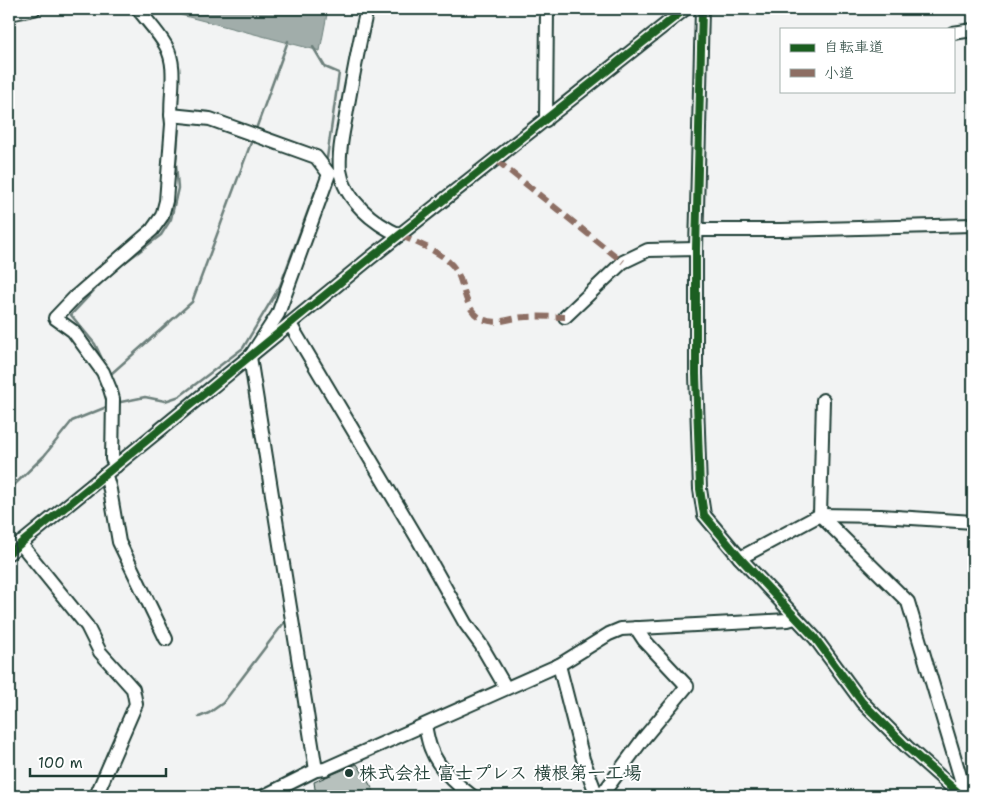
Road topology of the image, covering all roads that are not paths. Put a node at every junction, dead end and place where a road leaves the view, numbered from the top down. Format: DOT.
graph roads {
  1 [pos="34,9"];
  2 [pos="138,9"];
  3 [pos="367,9"];
  4 [pos="547,9"];
  5 [pos="685,9"];
  6 [pos="702,9"];
  7 [pos="9,14"];
  8 [pos="973,30"];
  9 [pos="954,33"];
  10 [pos="171,115"];
  11 [pos="546,120"];
  12 [pos="335,172"];
  13 [pos="973,225"];
  14 [pos="697,230"];
  15 [pos="400,235"];
  16 [pos="696,249"];
  17 [pos="565,317"];
  18 [pos="290,324"];
  19 [pos="250,357"];
  20 [pos="822,400"];
  21 [pos="116,466"];
  22 [pos="104,475"];
  23 [pos="820,515"];
  24 [pos="973,522"];
  25 [pos="20,543"];
  26 [pos="9,552"];
  27 [pos="740,558"];
  28 [pos="795,618"];
  29 [pos="636,628"];
  30 [pos="166,639"];
  31 [pos="559,665"];
  32 [pos="506,688"];
  33 [pos="425,726"];
  34 [pos="316,770"];
  35 [pos="96,796"];
  36 [pos="264,796"];
  37 [pos="472,796"];
  38 [pos="599,796"];
  39 [pos="962,796"];
  40 [pos="966,796"];
  1 -- 7 [label="street"];
  2 -- 10 [label="street"];
  3 -- 12 [label="street"];
  4 -- 11 [label="street"];
  5 -- 11 [label="street"];
  6 -- 14 [label="street"];
  8 -- 9 [label="street"];
  10 -- 12 [label="street"];
  10 -- 21 [label="street"];
  11 -- 15 [label="street"];
  12 -- 15 [label="street"];
  12 -- 19 [label="street"];
  13 -- 14 [label="street"];
  14 -- 16 [label="street"];
  15 -- 18 [label="street"];
  16 -- 17 [label="street"];
  16 -- 27 [label="street"];
  18 -- 19 [label="street"];
  18 -- 32 [label="street"];
  19 -- 21 [label="street"];
  19 -- 34 [label="street"];
  20 -- 23 [label="street"];
  21 -- 22 [label="street"];
  22 -- 25 [label="street"];
  22 -- 30 [label="street"];
  23 -- 24 [label="street"];
  23 -- 27 [label="street"];
  23 -- 40 [label="street"];
  25 -- 26 [label="street"];
  25 -- 35 [label="street"];
  27 -- 28 [label="street"];
  28 -- 29 [label="street"];
  28 -- 39 [label="street"];
  29 -- 31 [label="street"];
  29 -- 38 [label="street"];
  31 -- 32 [label="street"];
  31 -- 38 [label="street"];
  32 -- 33 [label="street"];
  33 -- 34 [label="street"];
  33 -- 37 [label="street"];
  34 -- 36 [label="street"];
}
